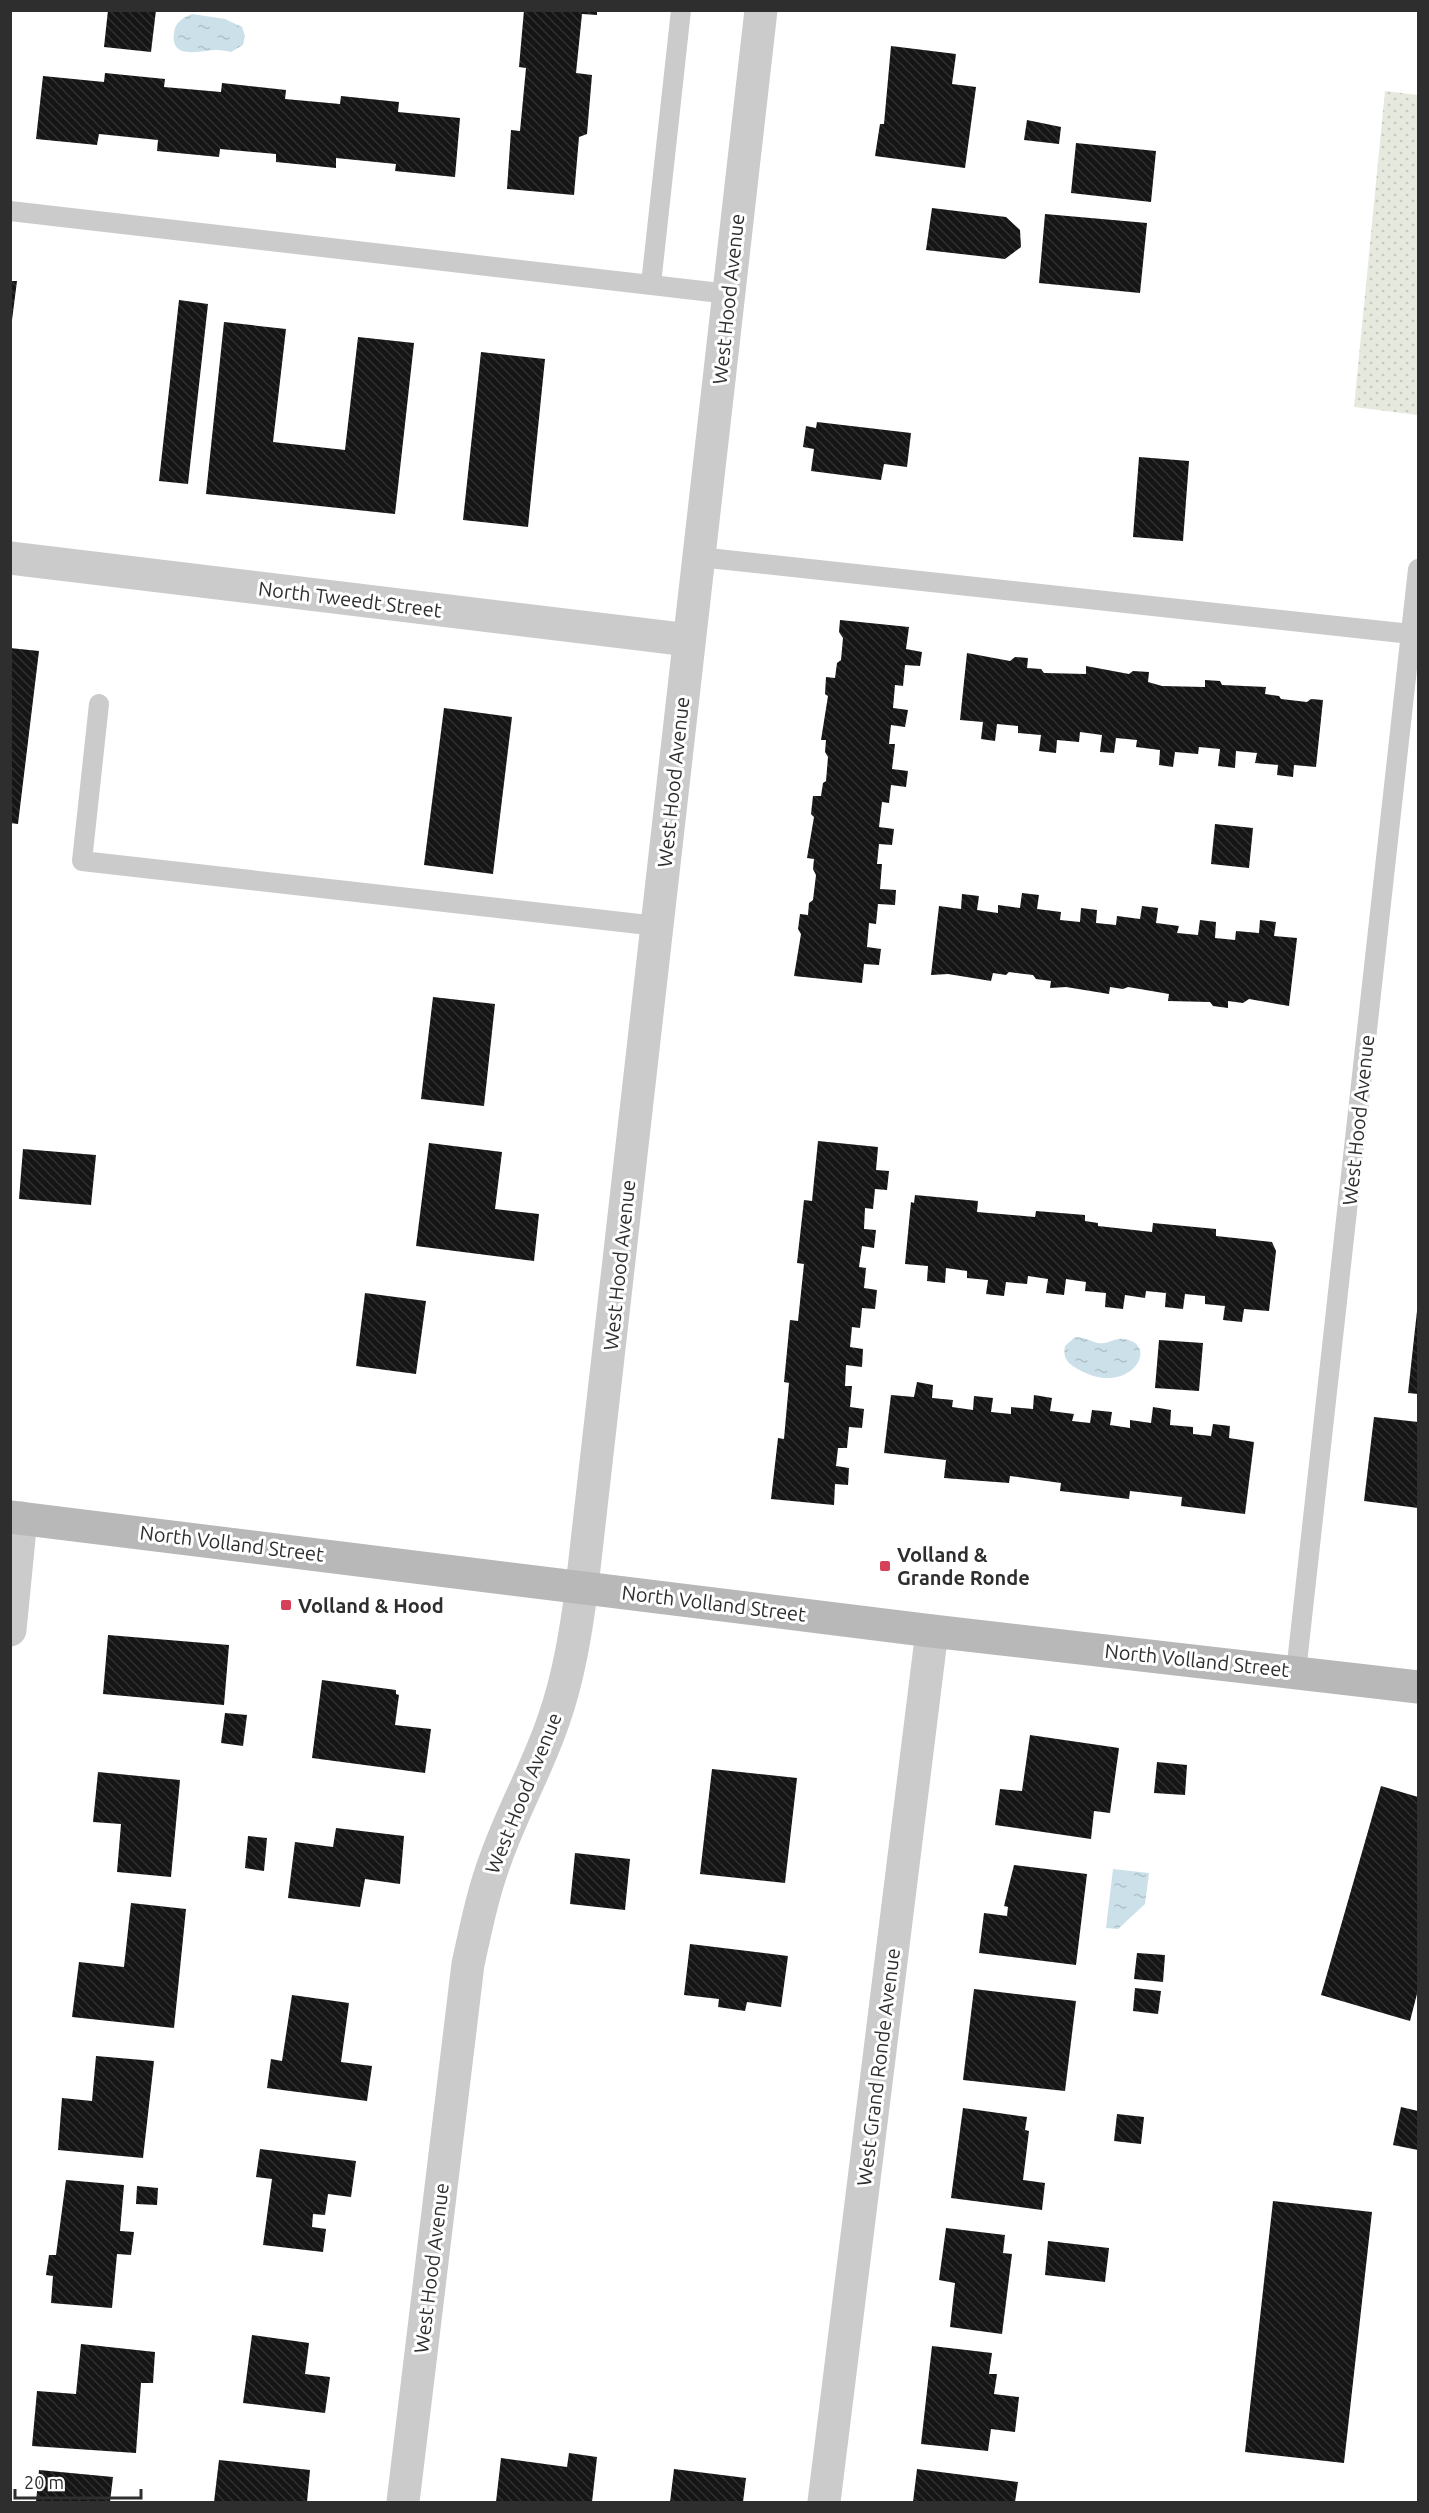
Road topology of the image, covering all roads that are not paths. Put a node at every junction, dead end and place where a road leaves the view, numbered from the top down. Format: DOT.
graph roads {
  1 [pos="681,10"];
  2 [pos="761,10"];
  3 [pos="10,211"];
  4 [pos="651,284"];
  5 [pos="729,294"];
  6 [pos="699,557"];
  7 [pos="10,558"];
  8 [pos="1419,569"];
  9 [pos="1411,634"];
  10 [pos="689,640"];
  11 [pos="99,704"];
  12 [pos="657,926"];
  13 [pos="16,1517"];
  14 [pos="582,1586"];
  15 [pos="10,1630"];
  16 [pos="932,1631"];
  17 [pos="1296,1672"];
  18 [pos="1419,1687"];
  19 [pos="403,2502"];
  20 [pos="824,2502"];
  1 -- 4 [label="lane"];
  2 -- 5 [label="street, West Hood Avenue"];
  3 -- 4 [label="lane"];
  4 -- 5 [label="lane"];
  5 -- 6 [label="street, West Hood Avenue"];
  6 -- 9 [label="lane"];
  6 -- 10 [label="street, West Hood Avenue"];
  7 -- 10 [label="street, North Tweedt Street"];
  8 -- 9 [label="lane, West Hood Avenue"];
  9 -- 17 [label="lane, West Hood Avenue"];
  10 -- 12 [label="street, West Hood Avenue"];
  11 -- 12 [label="lane"];
  12 -- 14 [label="street, West Hood Avenue"];
  13 -- 14 [label="main road, North Volland Street"];
  13 -- 15 [label="street"];
  14 -- 16 [label="main road, North Volland Street"];
  14 -- 19 [label="street, West Hood Avenue"];
  16 -- 17 [label="main road, North Volland Street"];
  16 -- 20 [label="street, West Grand Ronde Avenue"];
  17 -- 18 [label="main road, North Volland Street"];
}
